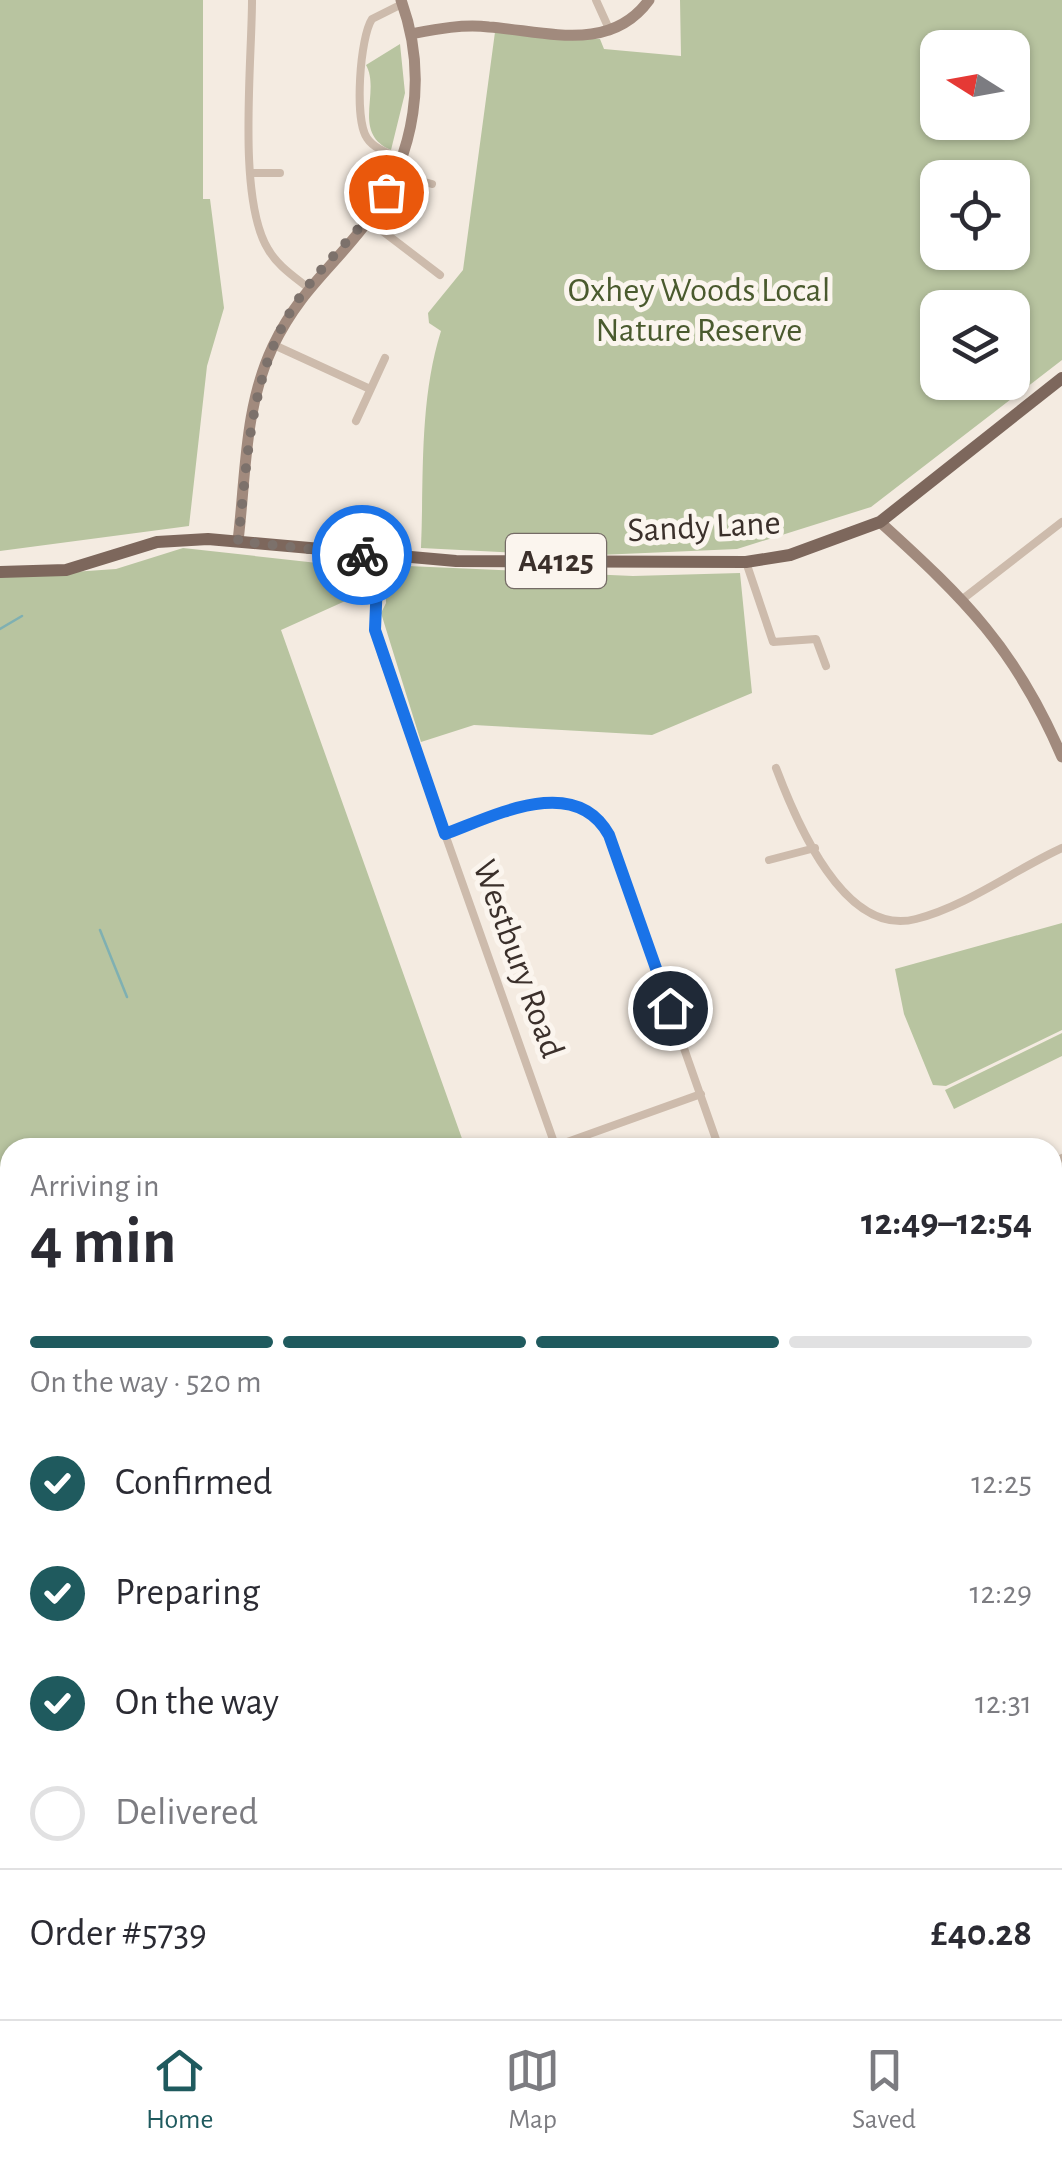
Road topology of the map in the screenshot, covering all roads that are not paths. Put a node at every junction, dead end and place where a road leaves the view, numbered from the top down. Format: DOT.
graph roads {
  1 [pos="252,0"];
  2 [pos="596,0"];
  3 [pos="649,0"];
  4 [pos="401,2"];
  5 [pos="610,31"];
  6 [pos="411,34"];
  7 [pos="402,159"];
  8 [pos="251,173"];
  9 [pos="280,174"];
  10 [pos="395,174"];
  11 [pos="432,184"];
  12 [pos="368,220"];
  13 [pos="440,275"];
  14 [pos="307,287"];
  15 [pos="274,346"];
  16 [pos="384,358"];
  17 [pos="1062,378"];
  18 [pos="370,389"];
  19 [pos="356,421"];
  20 [pos="880,522"];
  21 [pos="1062,522"];
  22 [pos="238,541"];
  23 [pos="378,557"];
  24 [pos="746,562"];
  25 [pos="0,572"];
  26 [pos="964,598"];
  27 [pos="826,666"];
  28 [pos="1058,737"];
  29 [pos="1062,756"];
  30 [pos="776,768"];
  31 [pos="445,834"];
  32 [pos="815,848"];
  33 [pos="1062,848"];
  34 [pos="769,860"];
  35 [pos="701,1094"];
  36 [pos="553,1138"];
  37 [pos="581,1138"];
  38 [pos="716,1138"];
  1 -- 8 [label="street"];
  2 -- 5 [label="street"];
  3 -- 5 [label="street"];
  4 -- 6 [label="street"];
  4 -- 7 [label="street"];
  5 -- 6 [label="street"];
  6 -- 7 [label="street"];
  7 -- 10 [label="street"];
  8 -- 9 [label="street"];
  8 -- 14 [label="street"];
  10 -- 11 [label="street"];
  10 -- 12 [label="street"];
  12 -- 13 [label="street"];
  12 -- 14 [label="street"];
  14 -- 15 [label="street"];
  15 -- 18 [label="street"];
  15 -- 22 [label="street"];
  16 -- 18 [label="street"];
  17 -- 20 [label="main road, Sandy Lane / A4125"];
  18 -- 19 [label="street"];
  20 -- 24 [label="main road, Sandy Lane / A4125"];
  20 -- 26 [label="street"];
  21 -- 26 [label="street"];
  22 -- 23 [label="main road, Sandy Lane / A4125"];
  22 -- 25 [label="main road, Sandy Lane / A4125"];
  23 -- 24 [label="main road, Sandy Lane / A4125"];
  23 -- 31 [label="street, Westbury Road"];
  24 -- 27 [label="street"];
  26 -- 28 [label="street"];
  28 -- 29 [label="street"];
  30 -- 32 [label="street"];
  31 -- 35 [label="street"];
  31 -- 36 [label="street, Westbury Road"];
  32 -- 33 [label="street"];
  32 -- 34 [label="street"];
  35 -- 37 [label="street"];
  35 -- 38 [label="street"];
}
